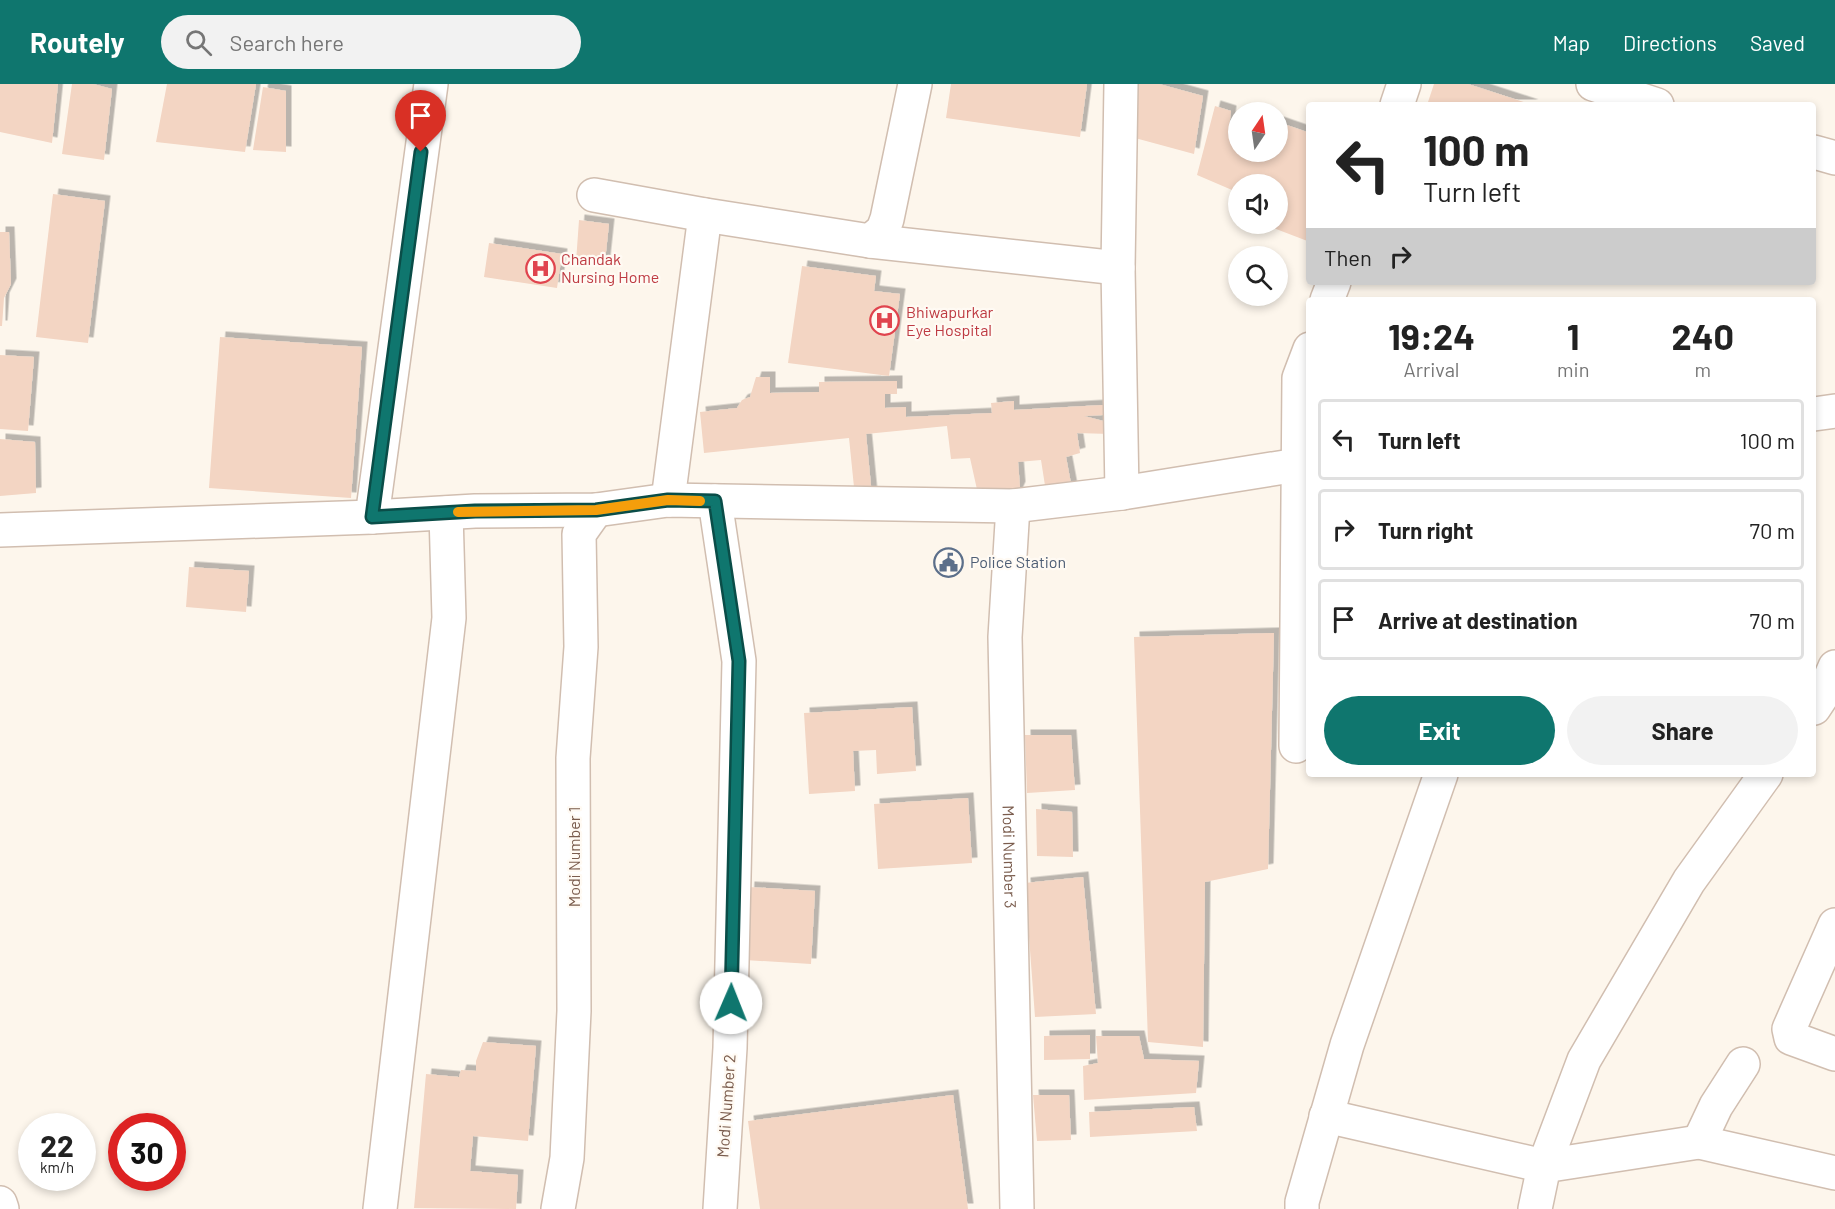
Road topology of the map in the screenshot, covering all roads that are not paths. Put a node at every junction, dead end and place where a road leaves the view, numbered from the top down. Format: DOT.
graph roads {
  1 [pos="431,84"];
  2 [pos="915,84"];
  3 [pos="1121,84"];
  4 [pos="1404,84"];
  5 [pos="1593,84"];
  6 [pos="1398,102"];
  7 [pos="1648,102"];
  8 [pos="1816,153"];
  9 [pos="1835,158"];
  10 [pos="594,195"];
  11 [pos="705,215"];
  12 [pos="870,241"];
  13 [pos="1118,268"];
  14 [pos="1306,360"];
  15 [pos="1835,411"];
  16 [pos="1816,414"];
  17 [pos="1304,463"];
  18 [pos="1122,493"];
  19 [pos="668,500"];
  20 [pos="715,501"];
  21 [pos="1013,506"];
  22 [pos="596,510"];
  23 [pos="446,513"];
  24 [pos="372,517"];
  25 [pos="0,530"];
  26 [pos="1296,746"];
  27 [pos="1440,777"];
  28 [pos="1764,777"];
  29 [pos="1835,925"];
  30 [pos="1835,1054"];
  31 [pos="1743,1065"];
  32 [pos="1326,1116"];
  33 [pos="1699,1142"];
  34 [pos="1544,1166"];
  35 [pos="1835,1173"];
  36 [pos="0,1203"];
  37 [pos="2,1209"];
  38 [pos="380,1209"];
  39 [pos="558,1209"];
  40 [pos="720,1209"];
  41 [pos="1017,1209"];
  42 [pos="1302,1209"];
  43 [pos="1535,1209"];
  1 -- 24 [label="street"];
  2 -- 12 [label="street"];
  3 -- 13 [label="street"];
  4 -- 6 [label="street"];
  5 -- 7 [label="street"];
  8 -- 9 [label="street"];
  10 -- 11 [label="street"];
  11 -- 12 [label="street"];
  11 -- 19 [label="street"];
  12 -- 13 [label="street"];
  13 -- 18 [label="street"];
  14 -- 17 [label="street"];
  15 -- 16 [label="street"];
  17 -- 18 [label="street"];
  17 -- 26 [label="street"];
  18 -- 21 [label="street"];
  19 -- 20 [label="street"];
  19 -- 22 [label="street"];
  20 -- 21 [label="street"];
  20 -- 40 [label="street, Modi Number 2"];
  21 -- 41 [label="street, Modi Number 3"];
  22 -- 23 [label="street"];
  22 -- 39 [label="street, Modi Number 1"];
  23 -- 24 [label="street"];
  23 -- 38 [label="street"];
  24 -- 25 [label="street"];
  27 -- 32 [label="street"];
  28 -- 34 [label="street"];
  29 -- 30 [label="street"];
  31 -- 33 [label="street"];
  32 -- 34 [label="street"];
  32 -- 42 [label="street"];
  33 -- 34 [label="street"];
  33 -- 35 [label="street"];
  34 -- 43 [label="street"];
  36 -- 37 [label="street"];
}
